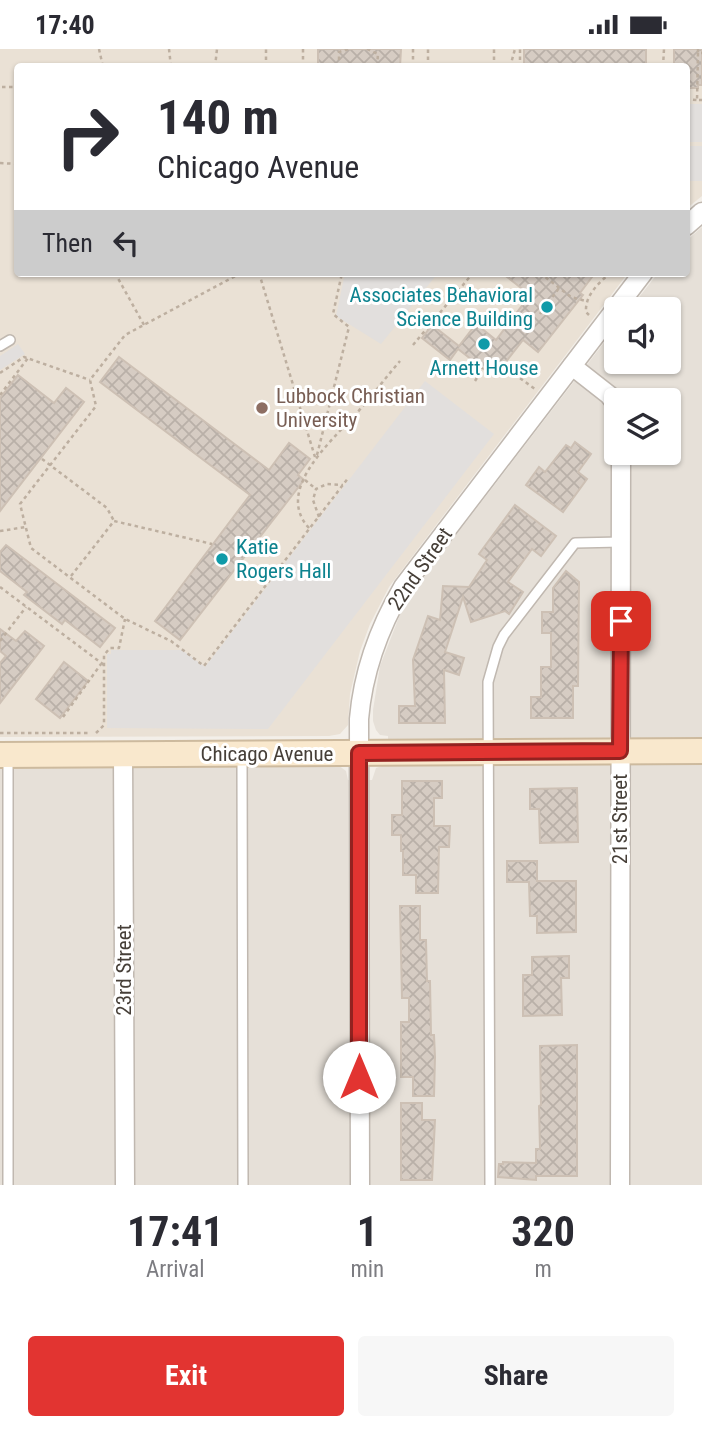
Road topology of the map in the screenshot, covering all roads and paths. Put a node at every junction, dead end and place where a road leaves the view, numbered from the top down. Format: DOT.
graph roads {
  1 [pos="349,49"];
  2 [pos="367,49"];
  3 [pos="699,52"];
  4 [pos="339,63"];
  5 [pos="377,63"];
  6 [pos="2,86"];
  7 [pos="14,87"];
  8 [pos="699,100"];
  9 [pos="117,277"];
  10 [pos="233,277"];
  11 [pos="260,277"];
  12 [pos="341,277"];
  13 [pos="470,277"];
  14 [pos="545,277"];
  15 [pos="606,277"];
  16 [pos="640,277"];
  17 [pos="559,288"];
  18 [pos="586,301"];
  19 [pos="540,314"];
  20 [pos="592,317"];
  21 [pos="144,324"];
  22 [pos="9,340"];
  23 [pos="413,345"];
  24 [pos="0,347"];
  25 [pos="28,358"];
  26 [pos="400,361"];
  27 [pos="503,366"];
  28 [pos="572,366"];
  29 [pos="484,368"];
  30 [pos="0,373"];
  31 [pos="90,380"];
  32 [pos="474,381"];
  33 [pos="535,389"];
  34 [pos="604,391"];
  35 [pos="0,395"];
  36 [pos="41,459"];
  37 [pos="316,459"];
  38 [pos="50,465"];
  39 [pos="621,465"];
  40 [pos="349,477"];
  41 [pos="305,480"];
  42 [pos="344,485"];
  43 [pos="316,489"];
  44 [pos="319,517"];
  45 [pos="114,521"];
  46 [pos="26,527"];
  47 [pos="310,529"];
  48 [pos="0,531"];
  49 [pos="621,542"];
  50 [pos="212,544"];
  51 [pos="70,577"];
  52 [pos="0,587"];
  53 [pos="26,607"];
  54 [pos="125,619"];
  55 [pos="0,641"];
  56 [pos="103,664"];
  57 [pos="63,717"];
  58 [pos="3,748"];
  59 [pos="620,751"];
  60 [pos="702,751"];
  61 [pos="489,752"];
  62 [pos="359,753"];
  63 [pos="123,754"];
  64 [pos="242,754"];
  65 [pos="8,1185"];
  66 [pos="125,1185"];
  67 [pos="243,1185"];
  68 [pos="360,1185"];
  69 [pos="490,1185"];
  70 [pos="620,1185"];
  1 -- 4 [label="path"];
  2 -- 5 [label="path"];
  3 -- 8 [label="path"];
  6 -- 7 [label="path"];
  9 -- 21 [label="path"];
  10 -- 21 [label="path"];
  11 -- 37 [label="path"];
  12 -- 37 [label="path"];
  13 -- 23 [label="path"];
  14 -- 17 [label="path"];
  15 -- 18 [label="path"];
  16 -- 28 [label="street, 22nd Street"];
  17 -- 18 [label="path"];
  17 -- 19 [label="path"];
  18 -- 20 [label="path"];
  21 -- 31 [label="path"];
  22 -- 24 [label="lane"];
  25 -- 30 [label="path"];
  25 -- 31 [label="path"];
  25 -- 35 [label="path"];
  26 -- 37 [label="path"];
  27 -- 33 [label="path"];
  28 -- 34 [label="street"];
  28 -- 62 [label="street, 22nd Street"];
  29 -- 32 [label="path"];
  31 -- 38 [label="path"];
  36 -- 38 [label="path"];
  37 -- 41 [label="path"];
  38 -- 45 [label="path"];
  38 -- 46 [label="path"];
  39 -- 49 [label="street, 21st Street"];
  40 -- 42 [label="path"];
  41 -- 43 [label="path"];
  41 -- 47 [label="path"];
  42 -- 43 [label="path"];
  42 -- 44 [label="path"];
  43 -- 44 [label="path"];
  44 -- 47 [label="path"];
  45 -- 50 [label="path"];
  45 -- 51 [label="path"];
  46 -- 48 [label="path"];
  46 -- 51 [label="path"];
  47 -- 54 [label="path"];
  49 -- 59 [label="street, 21st Street"];
  49 -- 61 [label="lane"];
  51 -- 54 [label="path"];
  52 -- 53 [label="path"];
  53 -- 55 [label="path"];
  53 -- 56 [label="path"];
  54 -- 56 [label="path"];
  56 -- 57 [label="path"];
  56 -- 58 [label="path"];
  58 -- 63 [label="street, Chicago Avenue"];
  58 -- 65 [label="lane"];
  59 -- 60 [label="street, Chicago Avenue"];
  59 -- 61 [label="street, Chicago Avenue"];
  59 -- 70 [label="street, 21st Street"];
  61 -- 62 [label="street, Chicago Avenue"];
  61 -- 69 [label="lane"];
  62 -- 64 [label="street, Chicago Avenue"];
  62 -- 68 [label="street, 22nd Street"];
  63 -- 64 [label="street, Chicago Avenue"];
  63 -- 66 [label="street, 23rd Street"];
  64 -- 67 [label="lane"];
}
